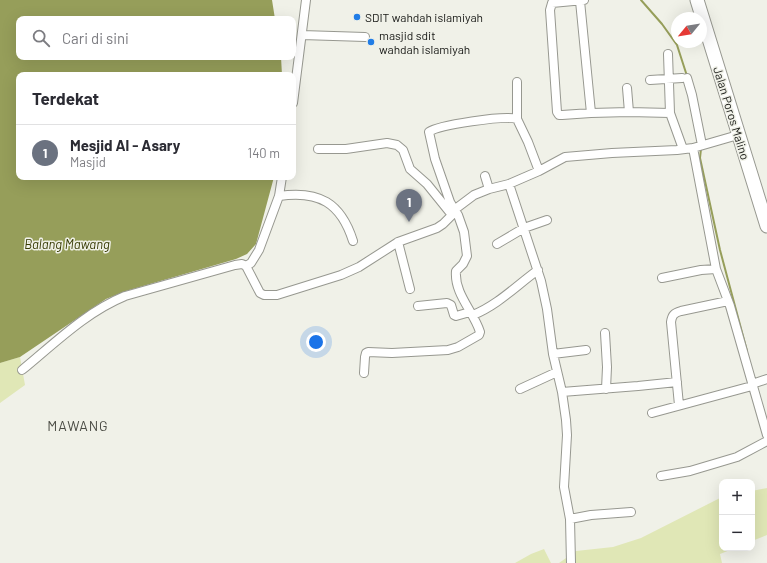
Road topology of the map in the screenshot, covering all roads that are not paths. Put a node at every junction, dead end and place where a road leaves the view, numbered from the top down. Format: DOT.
graph roads {
  1 [pos="306,0"];
  2 [pos="697,0"];
  3 [pos="582,1"];
  4 [pos="302,35"];
  5 [pos="366,37"];
  6 [pos="668,54"];
  7 [pos="669,79"];
  8 [pos="296,80"];
  9 [pos="650,80"];
  10 [pos="517,82"];
  11 [pos="627,88"];
  12 [pos="629,112"];
  13 [pos="591,113"];
  14 [pos="670,113"];
  15 [pos="517,119"];
  16 [pos="738,135"];
  17 [pos="698,146"];
  18 [pos="318,149"];
  19 [pos="683,149"];
  20 [pos="539,171"];
  21 [pos="485,176"];
  22 [pos="282,180"];
  23 [pos="509,184"];
  24 [pos="489,189"];
  25 [pos="279,196"];
  26 [pos="453,213"];
  27 [pos="547,220"];
  28 [pos="767,226"];
  29 [pos="524,228"];
  30 [pos="354,242"];
  31 [pos="398,242"];
  32 [pos="497,244"];
  33 [pos="246,266"];
  34 [pos="716,269"];
  35 [pos="538,270"];
  36 [pos="662,278"];
  37 [pos="410,289"];
  38 [pos="728,301"];
  39 [pos="418,306"];
  40 [pos="471,314"];
  41 [pos="605,333"];
  42 [pos="586,350"];
  43 [pos="553,354"];
  44 [pos="22,370"];
  45 [pos="556,372"];
  46 [pos="364,373"];
  47 [pos="767,379"];
  48 [pos="677,382"];
  49 [pos="752,385"];
  50 [pos="520,389"];
  51 [pos="606,389"];
  52 [pos="562,392"];
  53 [pos="679,405"];
  54 [pos="652,413"];
  55 [pos="767,435"];
  56 [pos="767,441"];
  57 [pos="661,476"];
  58 [pos="631,512"];
  59 [pos="570,519"];
  60 [pos="571,563"];
  1 -- 4 [label="street"];
  2 -- 16 [label="main road, Jalan Poros Malino"];
  3 -- 13 [label="street"];
  3 -- 13 [label="street"];
  4 -- 5 [label="street"];
  4 -- 8 [label="street"];
  6 -- 7 [label="street"];
  7 -- 9 [label="street"];
  7 -- 14 [label="street"];
  7 -- 17 [label="street"];
  10 -- 15 [label="street"];
  11 -- 12 [label="street"];
  12 -- 13 [label="street"];
  12 -- 14 [label="street"];
  14 -- 19 [label="street"];
  15 -- 20 [label="street"];
  15 -- 26 [label="street"];
  16 -- 17 [label="street"];
  16 -- 28 [label="main road, Jalan Poros Malino"];
  17 -- 19 [label="street"];
  17 -- 34 [label="street"];
  18 -- 26 [label="street"];
  19 -- 20 [label="street"];
  20 -- 23 [label="street"];
  21 -- 24 [label="street"];
  22 -- 25 [label="street"];
  23 -- 24 [label="street"];
  23 -- 29 [label="street"];
  24 -- 26 [label="street"];
  25 -- 30 [label="street"];
  25 -- 33 [label="street"];
  26 -- 31 [label="street"];
  26 -- 40 [label="street"];
  27 -- 29 [label="street"];
  29 -- 32 [label="street"];
  29 -- 35 [label="street"];
  31 -- 33 [label="street"];
  31 -- 37 [label="street"];
  33 -- 44 [label="street"];
  34 -- 36 [label="street"];
  34 -- 38 [label="street"];
  35 -- 40 [label="street"];
  35 -- 43 [label="street"];
  38 -- 48 [label="street"];
  38 -- 49 [label="street"];
  39 -- 40 [label="street"];
  40 -- 46 [label="street"];
  41 -- 51 [label="street"];
  42 -- 43 [label="street"];
  43 -- 45 [label="street"];
  45 -- 50 [label="street"];
  45 -- 52 [label="street"];
  47 -- 49 [label="street"];
  48 -- 51 [label="street"];
  48 -- 53 [label="street"];
  49 -- 53 [label="street"];
  49 -- 55 [label="street"];
  51 -- 52 [label="street"];
  52 -- 59 [label="street"];
  53 -- 54 [label="street"];
  56 -- 57 [label="street"];
  58 -- 59 [label="street"];
  59 -- 60 [label="street"];
}
